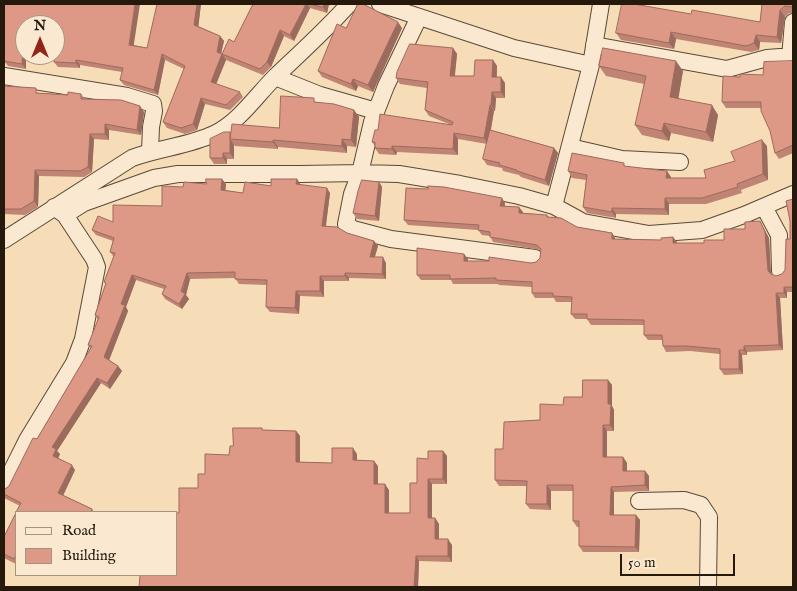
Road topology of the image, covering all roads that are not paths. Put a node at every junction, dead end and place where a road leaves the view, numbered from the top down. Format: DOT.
graph roads {
  1 [pos="349,4"];
  2 [pos="380,4"];
  3 [pos="601,4"];
  4 [pos="419,17"];
  5 [pos="793,22"];
  6 [pos="594,45"];
  7 [pos="792,58"];
  8 [pos="591,65"];
  9 [pos="4,76"];
  10 [pos="275,78"];
  11 [pos="376,111"];
  12 [pos="570,147"];
  13 [pos="150,152"];
  14 [pos="680,162"];
  15 [pos="360,173"];
  16 [pos="104,176"];
  17 [pos="127,188"];
  18 [pos="793,194"];
  19 [pos="554,206"];
  20 [pos="764,207"];
  21 [pos="59,211"];
  22 [pos="5,239"];
  23 [pos="535,258"];
  24 [pos="780,271"];
  25 [pos="9,458"];
  26 [pos="4,486"];
  27 [pos="639,501"];
  28 [pos="708,587"];
  1 -- 10 [label="street"];
  2 -- 4 [label="street"];
  3 -- 6 [label="street"];
  4 -- 8 [label="street"];
  4 -- 11 [label="street"];
  5 -- 7 [label="street"];
  6 -- 7 [label="street"];
  6 -- 8 [label="street"];
  8 -- 12 [label="street"];
  9 -- 13 [label="street"];
  10 -- 11 [label="street"];
  10 -- 13 [label="street"];
  11 -- 15 [label="street"];
  12 -- 14 [label="street"];
  12 -- 19 [label="street"];
  13 -- 16 [label="street"];
  15 -- 17 [label="street"];
  15 -- 19 [label="street"];
  15 -- 23 [label="street"];
  16 -- 17 [label="street"];
  16 -- 21 [label="street"];
  17 -- 21 [label="street"];
  18 -- 20 [label="street"];
  19 -- 20 [label="street"];
  20 -- 24 [label="street"];
  21 -- 22 [label="street"];
  21 -- 25 [label="street"];
  25 -- 26 [label="street"];
  27 -- 28 [label="street"];
}
